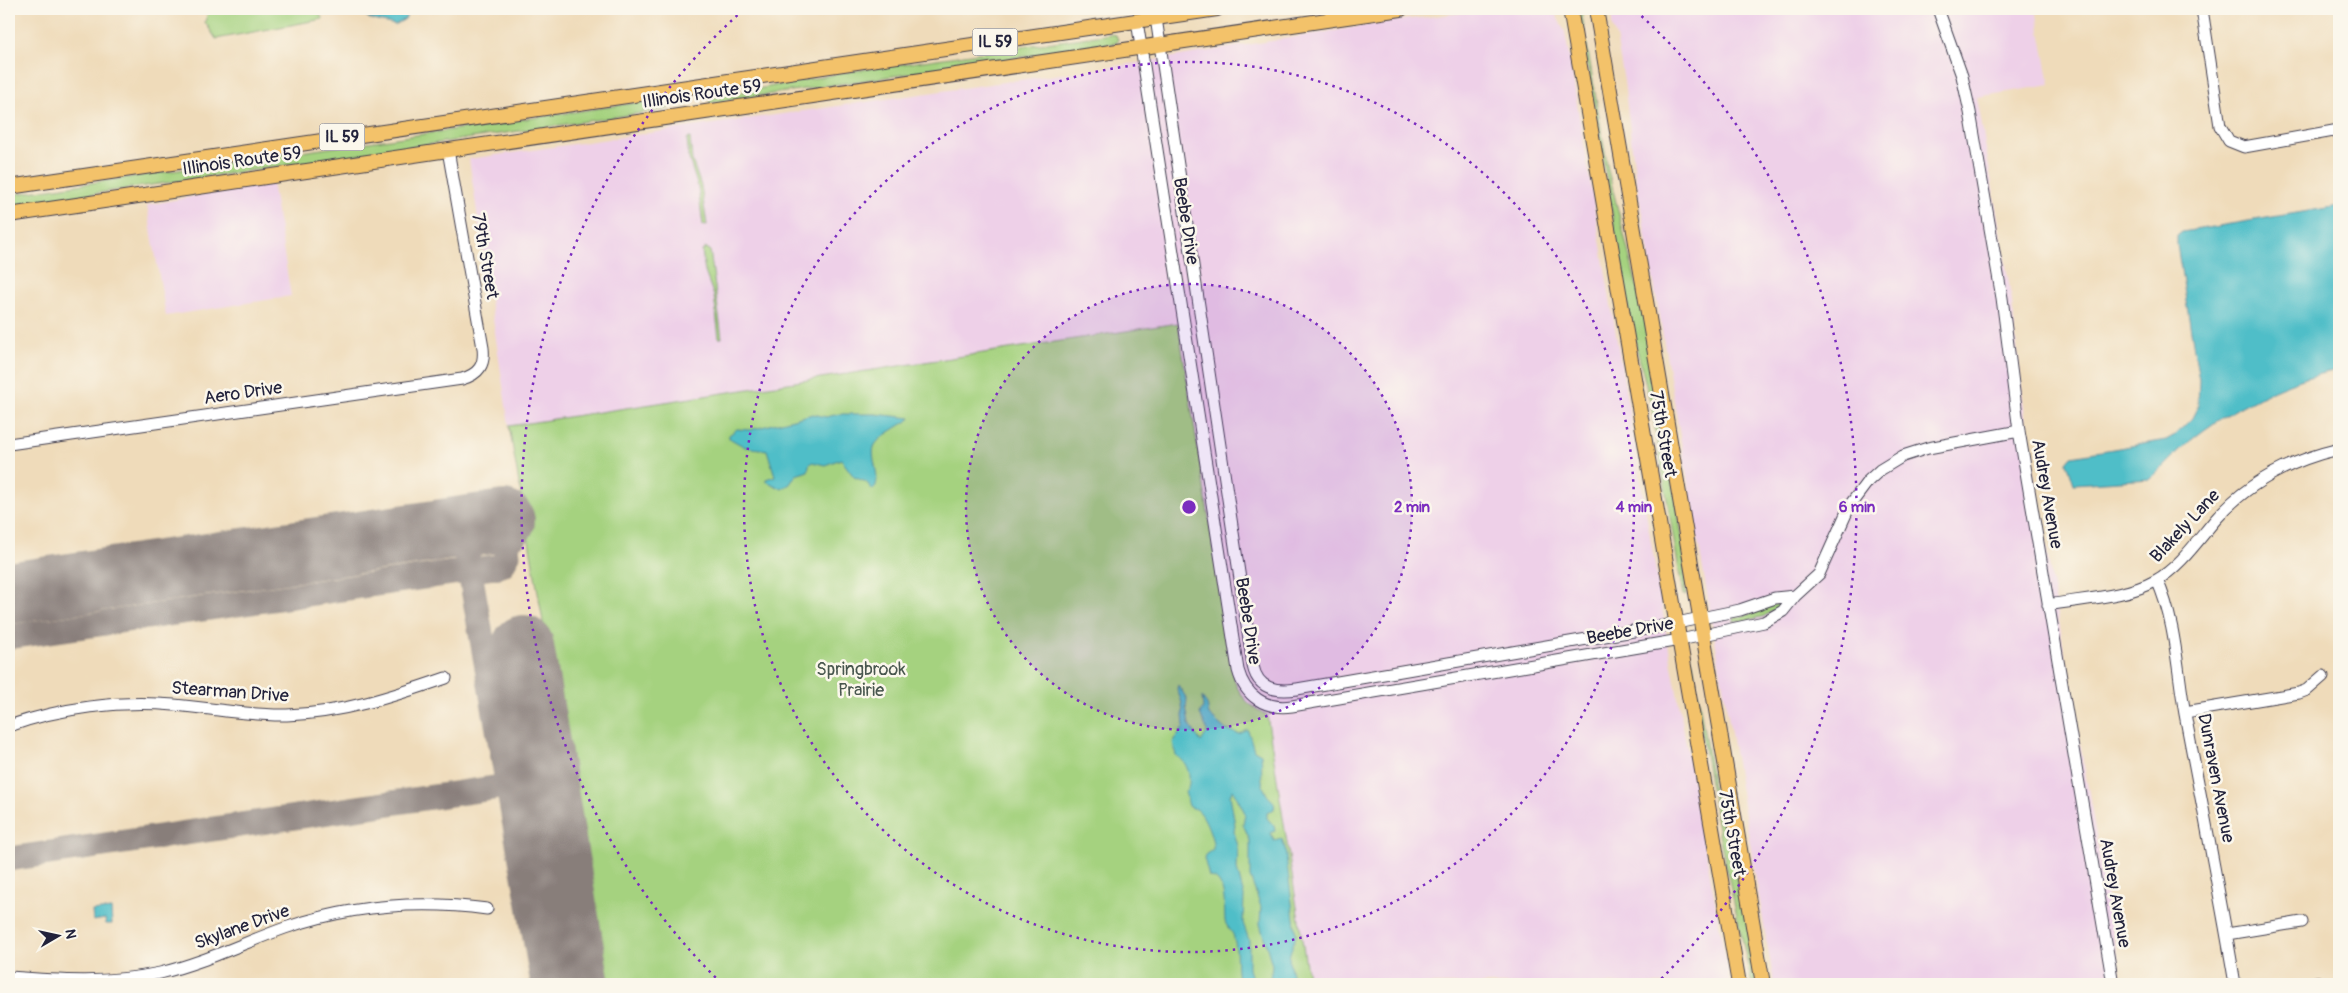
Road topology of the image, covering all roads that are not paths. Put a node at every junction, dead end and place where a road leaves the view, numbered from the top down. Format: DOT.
graph roads {
  1 [pos="1217,9"];
  2 [pos="1401,9"];
  3 [pos="1558,9"];
  4 [pos="1570,9"];
  5 [pos="1596,9"];
  6 [pos="1607,9"];
  7 [pos="2202,9"];
  8 [pos="1940,10"];
  9 [pos="1156,18"];
  10 [pos="1137,21"];
  11 [pos="1573,24"];
  12 [pos="1601,35"];
  13 [pos="1159,46"];
  14 [pos="1141,48"];
  15 [pos="2339,130"];
  16 [pos="448,150"];
  17 [pos="9,187"];
  18 [pos="9,215"];
  19 [pos="480,369"];
  20 [pos="2019,432"];
  21 [pos="9,444"];
  22 [pos="2339,450"];
  23 [pos="2157,580"];
  24 [pos="1795,596"];
  25 [pos="2048,605"];
  26 [pos="1702,618"];
  27 [pos="1677,623"];
  28 [pos="1705,636"];
  29 [pos="1680,640"];
  30 [pos="2323,676"];
  31 [pos="446,678"];
  32 [pos="2185,712"];
  33 [pos="9,726"];
  34 [pos="486,909"];
  35 [pos="2302,922"];
  36 [pos="2228,934"];
  37 [pos="9,977"];
  38 [pos="1739,984"];
  39 [pos="1763,984"];
  40 [pos="2113,984"];
  41 [pos="2236,984"];
  42 [pos="2302,984"];
  43 [pos="2325,984"];
  1 -- 9 [label="main road, Illinois Route 59 / IL 59"];
  2 -- 13 [label="main road, Illinois Route 59 / IL 59"];
  3 -- 11 [label="main road"];
  4 -- 11 [label="main road, 75th Street"];
  5 -- 12 [label="main road, 75th Street"];
  6 -- 12 [label="main road"];
  7 -- 15 [label="street"];
  8 -- 20 [label="street, Audrey Avenue"];
  9 -- 10 [label="main road, Illinois Route 59 / IL 59"];
  9 -- 13 [label="street, Beebe Drive"];
  10 -- 14 [label="street, Beebe Drive"];
  10 -- 17 [label="main road, Illinois Route 59 / IL 59"];
  11 -- 27 [label="main road, 75th Street"];
  12 -- 26 [label="main road, 75th Street"];
  13 -- 14 [label="main road, Illinois Route 59 / IL 59"];
  13 -- 27 [label="street, Beebe Drive"];
  14 -- 16 [label="main road, Illinois Route 59 / IL 59"];
  14 -- 29 [label="street, Beebe Drive"];
  16 -- 18 [label="main road, Illinois Route 59 / IL 59"];
  16 -- 19 [label="street, 79th Street"];
  19 -- 21 [label="street, Aero Drive"];
  20 -- 24 [label="street, Beebe Drive"];
  20 -- 25 [label="street, Audrey Avenue"];
  22 -- 23 [label="street, Blakely Lane"];
  23 -- 25 [label="street, Blakely Lane"];
  23 -- 32 [label="street, Dunraven Avenue"];
  24 -- 26 [label="street, Beebe Drive"];
  24 -- 28 [label="street, Beebe Drive"];
  25 -- 40 [label="street, Audrey Avenue"];
  26 -- 27 [label="street, Beebe Drive"];
  26 -- 28 [label="main road, 75th Street"];
  27 -- 29 [label="main road, 75th Street"];
  28 -- 29 [label="street, Beebe Drive"];
  28 -- 39 [label="main road, 75th Street"];
  29 -- 38 [label="main road, 75th Street"];
  30 -- 32 [label="street"];
  31 -- 33 [label="street, Stearman Drive"];
  32 -- 36 [label="street, Dunraven Avenue"];
  34 -- 37 [label="street, Skylane Drive"];
  35 -- 36 [label="street"];
  36 -- 41 [label="street, Dunraven Avenue"];
  42 -- 43 [label="street"];
}
